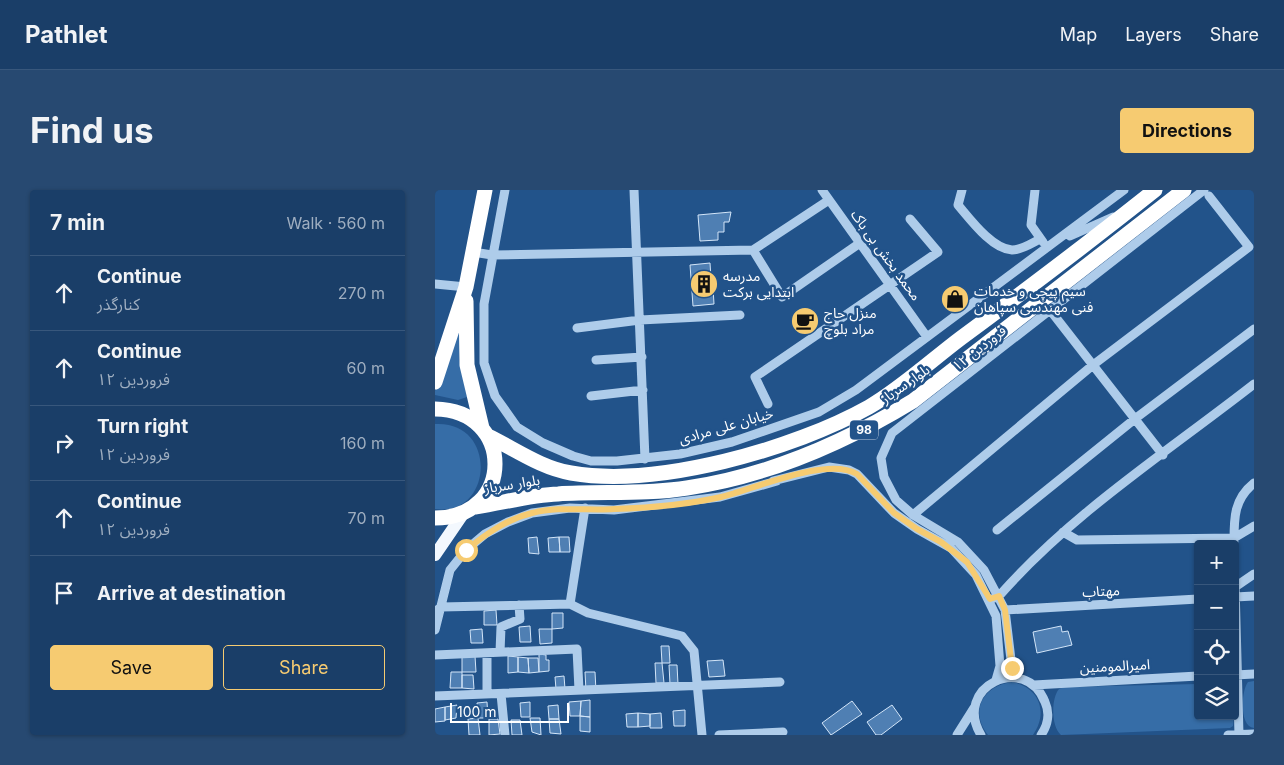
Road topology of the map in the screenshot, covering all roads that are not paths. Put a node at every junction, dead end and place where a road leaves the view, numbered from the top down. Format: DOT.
graph roads {
  1 [pos="485,190"];
  2 [pos="505,190"];
  3 [pos="510,190"];
  4 [pos="634,190"];
  5 [pos="821,190"];
  6 [pos="962,190"];
  7 [pos="1035,190"];
  8 [pos="1124,190"];
  9 [pos="1154,191"];
  10 [pos="1178,191"];
  11 [pos="1207,193"];
  12 [pos="829,200"];
  13 [pos="1163,205"];
  14 [pos="1129,210"];
  15 [pos="910,219"];
  16 [pos="1040,239"];
  17 [pos="1056,242"];
  18 [pos="859,243"];
  19 [pos="1047,248"];
  20 [pos="753,250"];
  21 [pos="636,251"];
  22 [pos="1251,251"];
  23 [pos="473,252"];
  24 [pos="492,255"];
  25 [pos="1094,258"];
  26 [pos="1084,282"];
  27 [pos="435,284"];
  28 [pos="891,286"];
  29 [pos="466,287"];
  30 [pos="1050,310"];
  31 [pos="740,315"];
  32 [pos="640,320"];
  33 [pos="577,328"];
  34 [pos="1254,329"];
  35 [pos="927,337"];
  36 [pos="642,358"];
  37 [pos="597,360"];
  38 [pos="1093,365"];
  39 [pos="435,382"];
  40 [pos="1254,384"];
  41 [pos="643,390"];
  42 [pos="591,396"];
  43 [pos="768,404"];
  44 [pos="435,409"];
  45 [pos="1136,418"];
  46 [pos="485,432"];
  47 [pos="674,454"];
  48 [pos="1163,455"];
  49 [pos="645,459"];
  50 [pos="675,470"];
  51 [pos="738,477"];
  52 [pos="777,481"];
  53 [pos="1254,483"];
  54 [pos="655,493"];
  55 [pos="643,507"];
  56 [pos="585,508"];
  57 [pos="469,510"];
  58 [pos="913,515"];
  59 [pos="435,518"];
  60 [pos="1254,526"];
  61 [pos="997,530"];
  62 [pos="1063,532"];
  63 [pos="1234,540"];
  64 [pos="1235,540"];
  65 [pos="1194,541"];
  66 [pos="435,555"];
  67 [pos="1254,574"];
  68 [pos="1237,585"];
  69 [pos="999,596"];
  70 [pos="1254,596"];
  71 [pos="1239,597"];
  72 [pos="990,599"];
  73 [pos="1194,599"];
  74 [pos="570,604"];
  75 [pos="519,605"];
  76 [pos="438,609"];
  77 [pos="1005,610"];
  78 [pos="435,630"];
  79 [pos="487,652"];
  80 [pos="500,652"];
  81 [pos="435,655"];
  82 [pos="1239,674"];
  83 [pos="1254,674"];
  84 [pos="1236,675"];
  85 [pos="1194,676"];
  86 [pos="1019,678"];
  87 [pos="996,680"];
  88 [pos="780,682"];
  89 [pos="699,685"];
  90 [pos="1034,685"];
  91 [pos="579,690"];
  92 [pos="487,694"];
  93 [pos="501,694"];
  94 [pos="435,696"];
  95 [pos="975,705"];
  96 [pos="783,732"];
  97 [pos="1254,734"];
  98 [pos="505,735"];
  99 [pos="702,735"];
  100 [pos="719,735"];
  101 [pos="957,735"];
  102 [pos="981,735"];
  103 [pos="1041,735"];
  104 [pos="1228,735"];
  105 [pos="1239,735"];
  1 -- 23 [label="highway"];
  2 -- 3 [label="street"];
  2 -- 24 [label="street, خیابان علی مرادی"];
  4 -- 21 [label="street"];
  5 -- 12 [label="street, محمد بخش بی باک"];
  6 -- 16 [label="street"];
  7 -- 16 [label="street"];
  8 -- 17 [label="street, خیابان علی مرادی"];
  9 -- 13 [label="highway"];
  9 -- 14 [label="highway, بلوار سرباز / 98"];
  10 -- 13 [label="highway, بلوار سرباز / 98"];
  11 -- 22 [label="street"];
  11 -- 26 [label="street, ۱۲ فروردین"];
  12 -- 18 [label="street, محمد بخش بی باک"];
  12 -- 20 [label="street"];
  13 -- 25 [label="highway, بلوار سرباز / 98"];
  14 -- 17 [label="street"];
  14 -- 50 [label="highway, بلوار سرباز / 98"];
  15 -- 28 [label="street"];
  16 -- 19 [label="street"];
  17 -- 19 [label="street, خیابان علی مرادی"];
  18 -- 20 [label="street"];
  18 -- 28 [label="street, محمد بخش بی باک"];
  19 -- 35 [label="street, خیابان علی مرادی"];
  20 -- 21 [label="street"];
  21 -- 24 [label="street"];
  21 -- 32 [label="street"];
  22 -- 38 [label="street"];
  23 -- 24 [label="street"];
  23 -- 29 [label="highway"];
  24 -- 49 [label="street, خیابان علی مرادی"];
  25 -- 26 [label="street"];
  25 -- 51 [label="highway, بلوار سرباز / 98"];
  26 -- 30 [label="street, ۱۲ فروردین"];
  27 -- 29 [label="street"];
  28 -- 35 [label="street, محمد بخش بی باک"];
  28 -- 43 [label="street"];
  29 -- 39 [label="highway"];
  29 -- 46 [label="highway"];
  30 -- 38 [label="street"];
  30 -- 58 [label="street, ۱۲ فروردین"];
  31 -- 32 [label="street"];
  32 -- 33 [label="street"];
  32 -- 36 [label="street"];
  34 -- 45 [label="street"];
  35 -- 47 [label="street, خیابان علی مرادی"];
  36 -- 37 [label="street"];
  36 -- 41 [label="street"];
  38 -- 45 [label="street"];
  38 -- 58 [label="street"];
  40 -- 48 [label="street"];
  41 -- 42 [label="street"];
  41 -- 49 [label="street"];
  44 -- 46 [label="highway, 98"];
  45 -- 48 [label="street"];
  45 -- 61 [label="street"];
  46 -- 50 [label="highway, بلوار سرباز / 98"];
  46 -- 57 [label="highway"];
  47 -- 49 [label="street, خیابان علی مرادی"];
  47 -- 50 [label="highway"];
  48 -- 62 [label="street"];
  51 -- 52 [label="street"];
  51 -- 54 [label="highway, بلوار سرباز / 98"];
  52 -- 55 [label="street"];
  52 -- 72 [label="street"];
  53 -- 63 [label="street"];
  54 -- 55 [label="highway"];
  54 -- 57 [label="highway, بلوار سرباز / 98"];
  55 -- 56 [label="street"];
  56 -- 74 [label="street"];
  56 -- 76 [label="street"];
  57 -- 59 [label="highway, 98"];
  57 -- 66 [label="main road"];
  58 -- 69 [label="street, ۱۲ فروردین"];
  60 -- 64 [label="street"];
  62 -- 65 [label="street"];
  62 -- 69 [label="street"];
  67 -- 68 [label="street"];
  69 -- 72 [label="street"];
  69 -- 77 [label="street, ۱۲ فروردین"];
  70 -- 71 [label="street"];
  72 -- 87 [label="street"];
  73 -- 77 [label="street, مهتاب"];
  74 -- 75 [label="street"];
  74 -- 89 [label="street"];
  75 -- 76 [label="street"];
  75 -- 80 [label="street"];
  76 -- 78 [label="street"];
  77 -- 86 [label="street, ۱۲ فروردین"];
  79 -- 80 [label="street"];
  79 -- 81 [label="street"];
  79 -- 92 [label="street"];
  80 -- 91 [label="street"];
  82 -- 83 [label="street"];
  84 -- 105 [label="street"];
  85 -- 90 [label="street, امیرالمومنین"];
  86 -- 87 [label="street"];
  86 -- 90 [label="street"];
  87 -- 95 [label="street"];
  88 -- 89 [label="street"];
  89 -- 91 [label="street"];
  89 -- 99 [label="street"];
  90 -- 103 [label="street"];
  91 -- 93 [label="street"];
  92 -- 93 [label="street"];
  92 -- 94 [label="street"];
  93 -- 98 [label="street"];
  95 -- 101 [label="street"];
  95 -- 102 [label="street"];
  96 -- 100 [label="street"];
  97 -- 105 [label="street"];
  104 -- 105 [label="street"];
}
